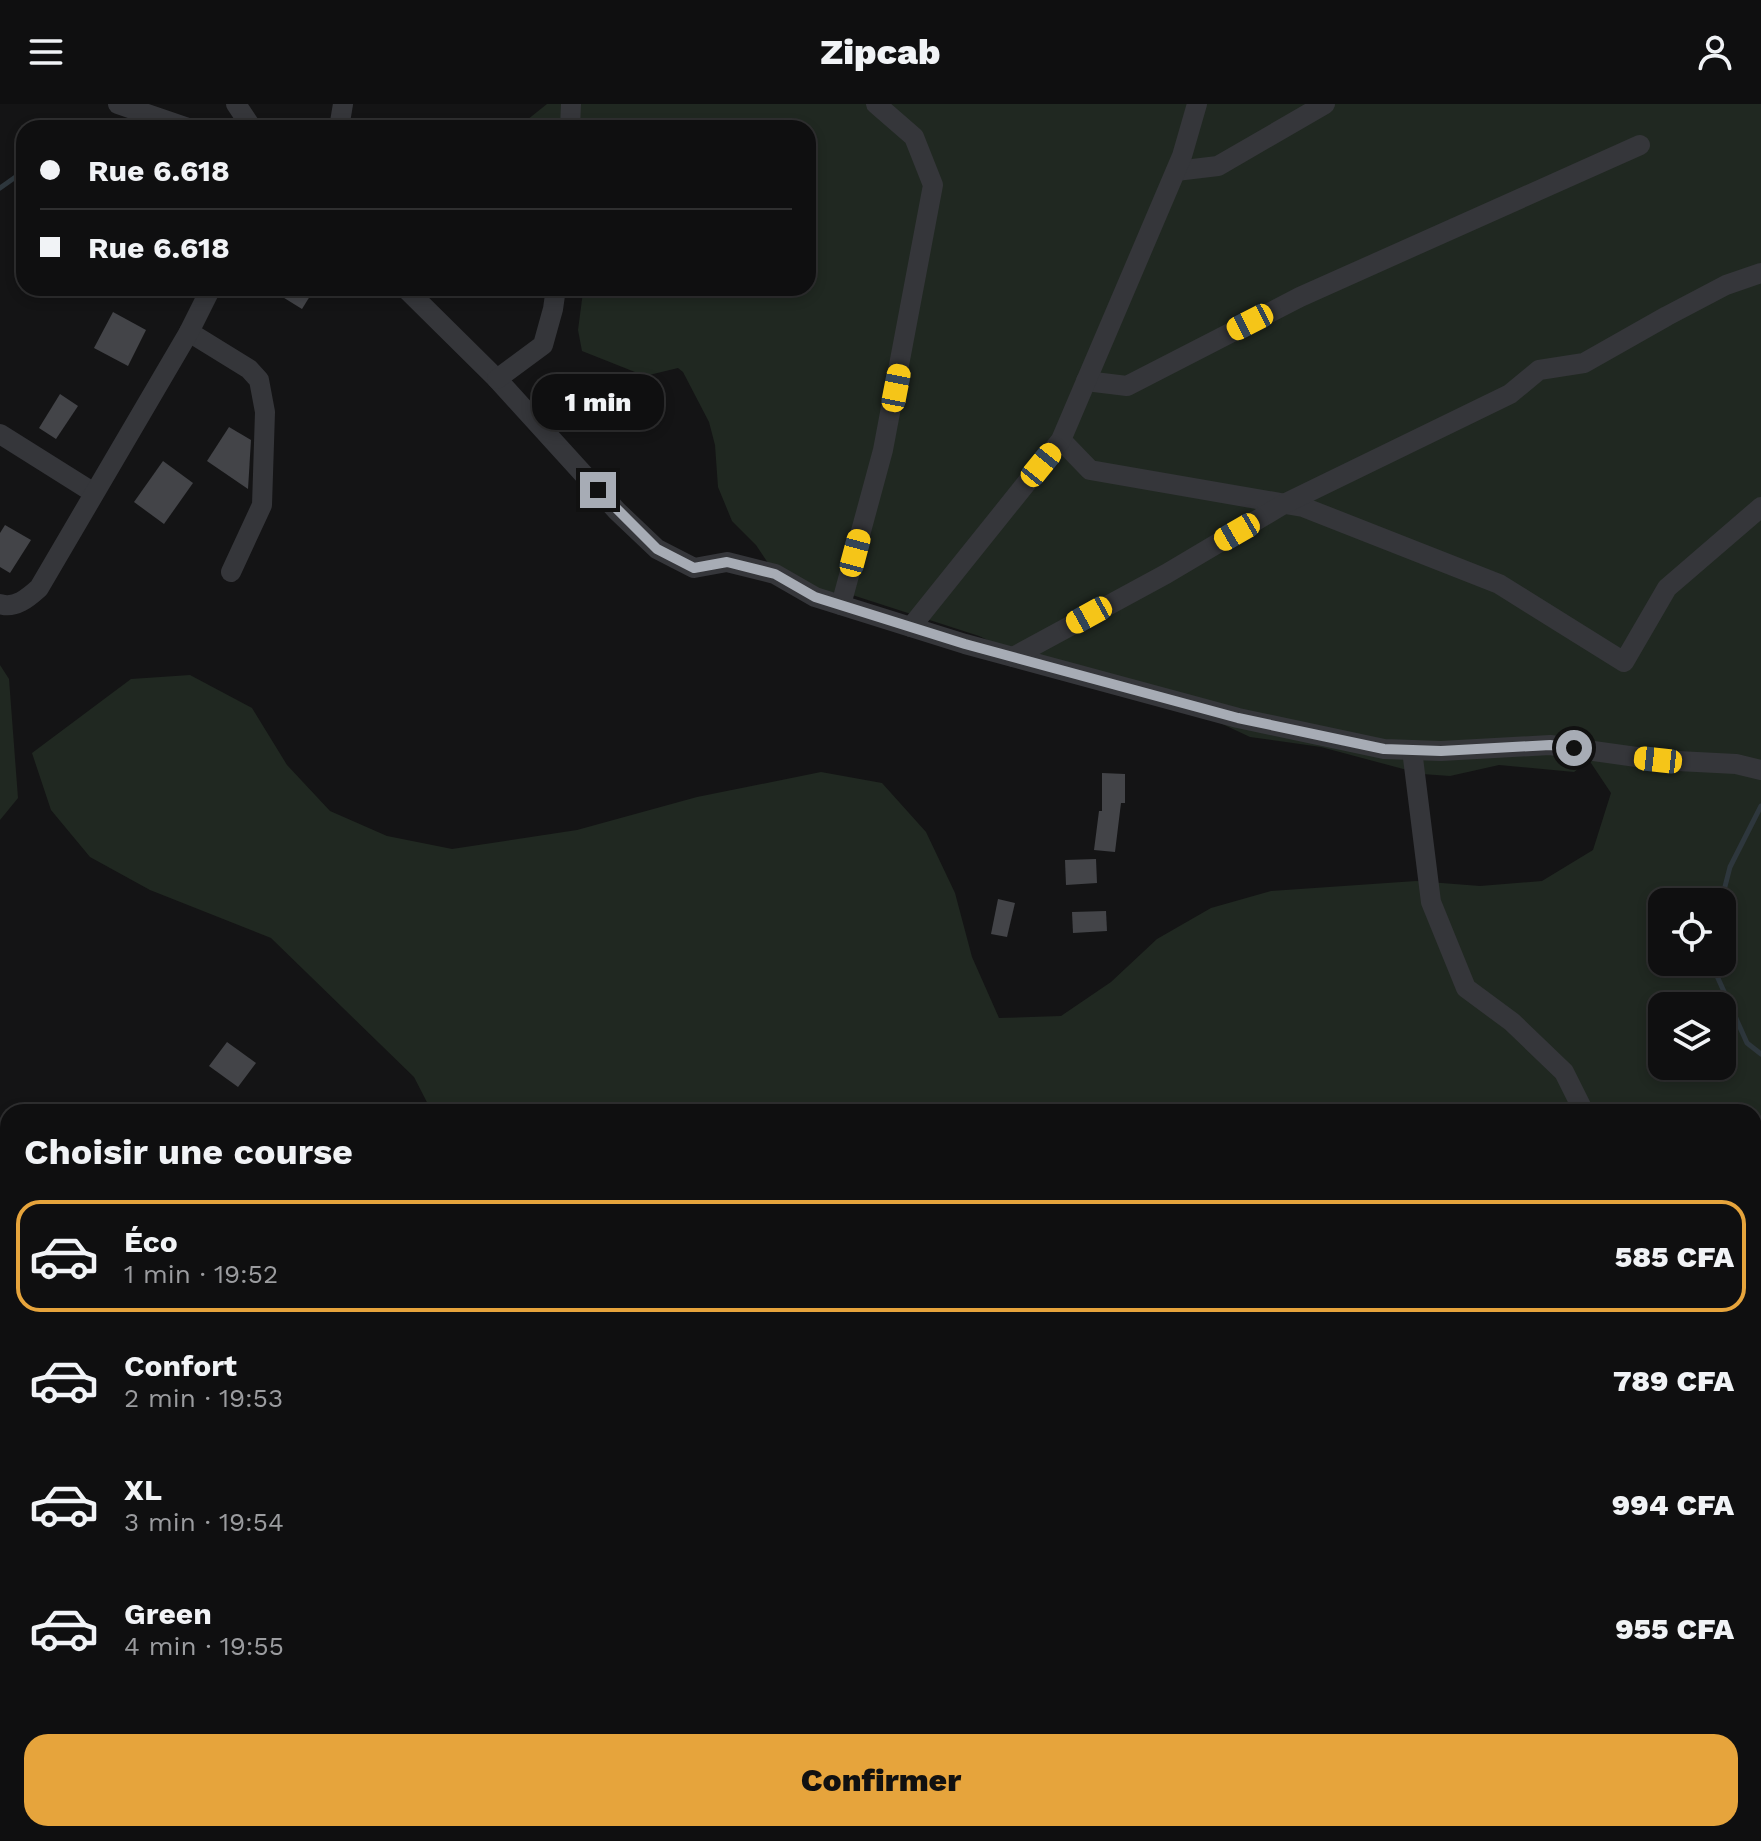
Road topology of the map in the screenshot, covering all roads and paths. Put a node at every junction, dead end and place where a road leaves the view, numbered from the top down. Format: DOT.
graph roads {
  1 [pos="118,104"];
  2 [pos="876,104"];
  3 [pos="1197,104"];
  4 [pos="1325,104"];
  5 [pos="158,120"];
  6 [pos="1640,145"];
  7 [pos="1176,171"];
  8 [pos="1761,273"];
  9 [pos="207,296"];
  10 [pos="413,296"];
  11 [pos="555,296"];
  12 [pos="189,332"];
  13 [pos="497,379"];
  14 [pos="1086,381"];
  15 [pos="0,434"];
  16 [pos="1061,440"];
  17 [pos="94,493"];
  18 [pos="1284,504"];
  19 [pos="1761,507"];
  20 [pos="231,572"];
  21 [pos="0,604"];
  22 [pos="841,605"];
  23 [pos="911,627"];
  24 [pos="1013,657"];
  25 [pos="1412,750"];
  26 [pos="1761,770"];
  27 [pos="1580,1104"];
  1 -- 5 [label="street"];
  2 -- 22 [label="street"];
  3 -- 7 [label="street"];
  4 -- 7 [label="street"];
  6 -- 14 [label="street"];
  7 -- 14 [label="street"];
  8 -- 18 [label="street"];
  9 -- 12 [label="street"];
  10 -- 13 [label="street"];
  11 -- 13 [label="street"];
  12 -- 17 [label="street"];
  12 -- 20 [label="street"];
  13 -- 22 [label="street"];
  14 -- 16 [label="street"];
  15 -- 17 [label="street"];
  16 -- 18 [label="street"];
  16 -- 23 [label="street"];
  17 -- 21 [label="street"];
  18 -- 19 [label="street"];
  18 -- 24 [label="street"];
  22 -- 23 [label="street"];
  23 -- 24 [label="street"];
  24 -- 25 [label="street"];
  25 -- 26 [label="street"];
  25 -- 27 [label="street"];
}
